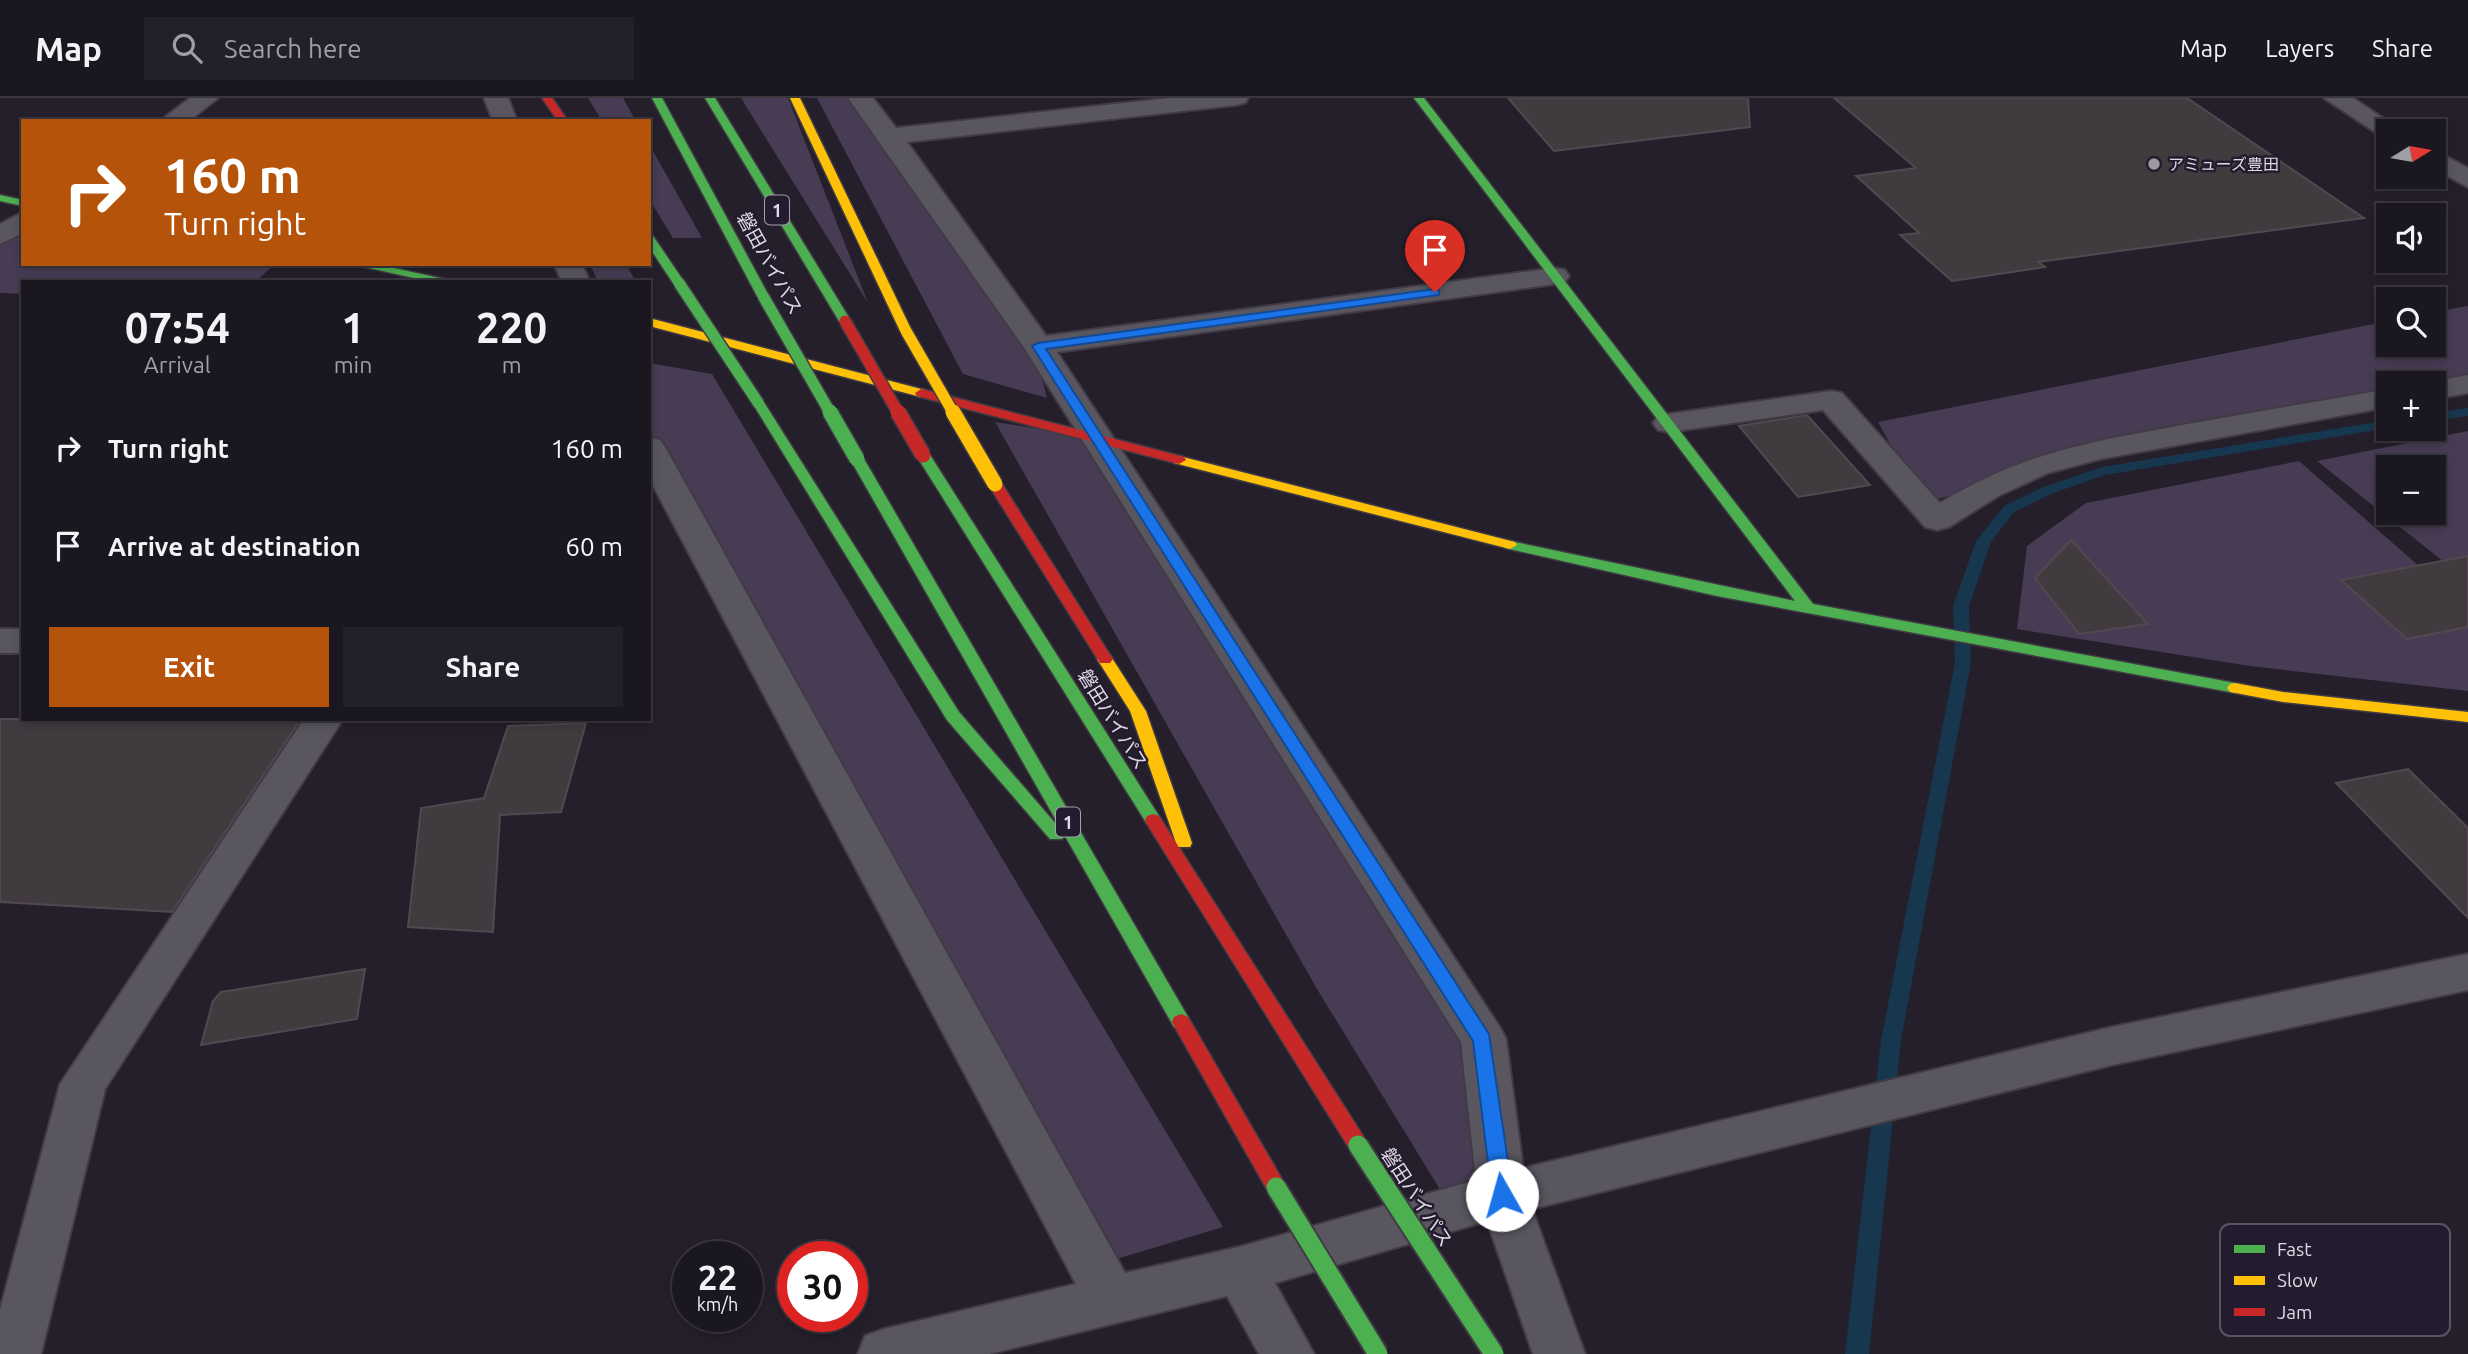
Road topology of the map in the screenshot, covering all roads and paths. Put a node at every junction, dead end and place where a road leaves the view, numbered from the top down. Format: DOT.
graph roads {
  1 [pos="206,98"];
  2 [pos="496,98"];
  3 [pos="547,98"];
  4 [pos="657,98"];
  5 [pos="710,98"];
  6 [pos="795,98"];
  7 [pos="860,98"];
  8 [pos="1237,98"];
  9 [pos="1419,98"];
  10 [pos="2336,98"];
  11 [pos="175,119"];
  12 [pos="504,119"];
  13 [pos="562,119"];
  14 [pos="2376,122"];
  15 [pos="890,136"];
  16 [pos="2446,165"];
  17 [pos="2468,179"];
  18 [pos="0,198"];
  19 [pos="21,203"];
  20 [pos="21,221"];
  21 [pos="0,236"];
  22 [pos="651,241"];
  23 [pos="368,266"];
  24 [pos="1555,276"];
  25 [pos="441,280"];
  26 [pos="651,323"];
  27 [pos="1038,346"];
  28 [pos="2468,384"];
  29 [pos="2446,388"];
  30 [pos="2376,400"];
  31 [pos="1669,422"];
  32 [pos="1094,437"];
  33 [pos="651,451"];
  34 [pos="1808,608"];
  35 [pos="0,641"];
  36 [pos="21,641"];
  37 [pos="2468,717"];
  38 [pos="323,721"];
  39 [pos="1116,905"];
  40 [pos="1206,907"];
  41 [pos="2468,972"];
  42 [pos="1502,1195"];
  43 [pos="1240,1270"];
  44 [pos="1112,1300"];
  45 [pos="15,1354"];
  46 [pos="884,1354"];
  47 [pos="1288,1354"];
  48 [pos="1378,1354"];
  49 [pos="1494,1354"];
  50 [pos="1559,1354"];
  1 -- 11 [label="street"];
  2 -- 12 [label="street"];
  3 -- 13 [label="main road"];
  4 -- 39 [label="main road, 磐田バイパス / 1, bridge"];
  5 -- 40 [label="main road, 磐田バイパス / 1, bridge"];
  6 -- 40 [label="main road, bridge"];
  7 -- 15 [label="street"];
  8 -- 15 [label="street"];
  9 -- 24 [label="main road"];
  10 -- 14 [label="street"];
  15 -- 27 [label="street"];
  16 -- 17 [label="street"];
  18 -- 19 [label="main road"];
  20 -- 21 [label="street"];
  22 -- 39 [label="main road, bridge"];
  23 -- 25 [label="main road"];
  24 -- 27 [label="street"];
  24 -- 31 [label="main road"];
  26 -- 32 [label="main road"];
  27 -- 32 [label="street"];
  28 -- 29 [label="street"];
  30 -- 31 [label="street"];
  31 -- 34 [label="main road"];
  32 -- 34 [label="main road"];
  32 -- 42 [label="street"];
  33 -- 44 [label="street"];
  34 -- 37 [label="main road"];
  35 -- 36 [label="street"];
  38 -- 45 [label="street"];
  39 -- 48 [label="main road, 磐田バイパス / 1, bridge"];
  40 -- 49 [label="main road, 磐田バイパス / 1, bridge"];
  41 -- 42 [label="street"];
  42 -- 43 [label="street"];
  42 -- 50 [label="street"];
  43 -- 44 [label="street"];
  43 -- 47 [label="street"];
  44 -- 46 [label="street"];
}
